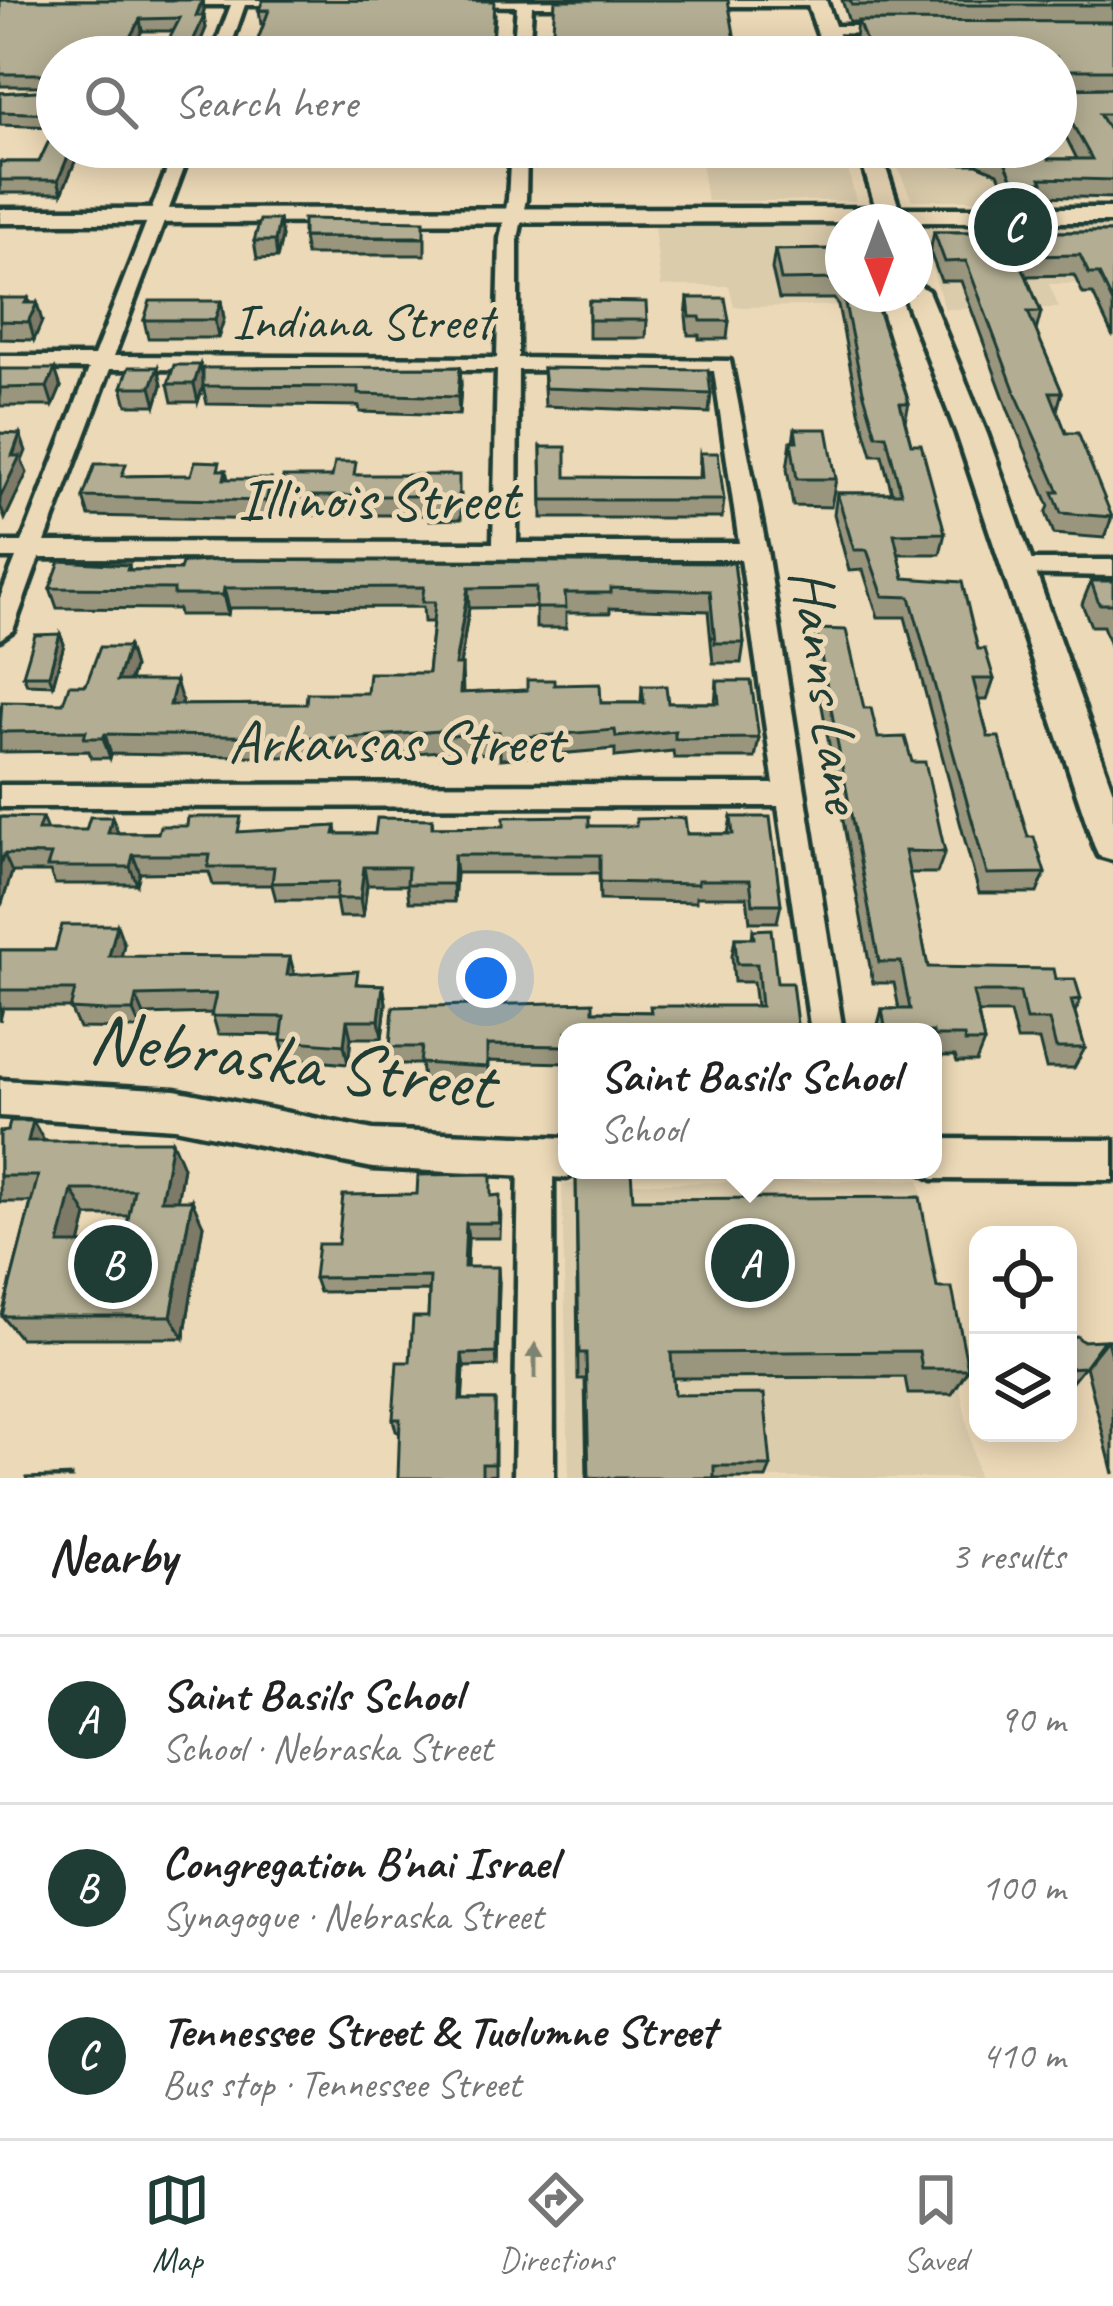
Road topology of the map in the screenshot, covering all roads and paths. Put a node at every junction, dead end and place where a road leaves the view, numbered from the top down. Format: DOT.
graph roads {
  1 [pos="240,1"];
  2 [pos="525,1"];
  3 [pos="817,1"];
  4 [pos="144,2"];
  5 [pos="311,2"];
  6 [pos="453,2"];
  7 [pos="615,2"];
  8 [pos="682,2"];
  9 [pos="827,30"];
  10 [pos="922,30"];
  11 [pos="227,36"];
  12 [pos="522,36"];
  13 [pos="829,36"];
  14 [pos="176,168"];
  15 [pos="518,168"];
  16 [pos="875,168"];
  17 [pos="886,204"];
  18 [pos="1113,215"];
  19 [pos="0,216"];
  20 [pos="159,216"];
  21 [pos="515,216"];
  22 [pos="825,218"];
  23 [pos="933,218"];
  24 [pos="923,312"];
  25 [pos="0,362"];
  26 [pos="103,362"];
  27 [pos="508,364"];
  28 [pos="723,364"];
  29 [pos="0,550"];
  30 [pos="31,550"];
  31 [pos="505,550"];
  32 [pos="755,550"];
  33 [pos="1019,568"];
  34 [pos="1113,568"];
  35 [pos="0,630"];
  36 [pos="792,795"];
  37 [pos="0,796"];
  38 [pos="1113,844"];
  39 [pos="826,1023"];
  40 [pos="0,1098"];
  41 [pos="551,1158"];
  42 [pos="942,1159"];
  43 [pos="1113,1160"];
  44 [pos="534,1478"];
  1 -- 4 [label="street"];
  1 -- 5 [label="street"];
  1 -- 11 [label="street"];
  2 -- 6 [label="street"];
  2 -- 7 [label="street"];
  2 -- 12 [label="street"];
  3 -- 8 [label="street"];
  3 -- 9 [label="main road"];
  9 -- 10 [label="street"];
  9 -- 13 [label="main road"];
  14 -- 20 [label="street"];
  15 -- 21 [label="street"];
  16 -- 17 [label="main road"];
  18 -- 23 [label="main road"];
  19 -- 20 [label="main road"];
  20 -- 21 [label="main road"];
  20 -- 26 [label="street"];
  21 -- 22 [label="main road"];
  21 -- 27 [label="street"];
  24 -- 33 [label="main road"];
  25 -- 26 [label="street, Indiana Street"];
  26 -- 27 [label="street, Indiana Street"];
  26 -- 30 [label="street"];
  27 -- 28 [label="street, Indiana Street"];
  27 -- 31 [label="street"];
  28 -- 32 [label="street, Hanns Lane"];
  29 -- 30 [label="street, Illinois Street"];
  30 -- 31 [label="street, Illinois Street"];
  30 -- 35 [label="street"];
  31 -- 32 [label="street, Illinois Street"];
  32 -- 36 [label="street, Hanns Lane"];
  33 -- 34 [label="street"];
  33 -- 38 [label="main road"];
  36 -- 37 [label="street, Arkansas Street"];
  36 -- 39 [label="street, Hanns Lane"];
  40 -- 41 [label="street, Nebraska Street"];
  44 -- 41 [label="street, one-way"];
  42 -- 43 [label="street"];
}
